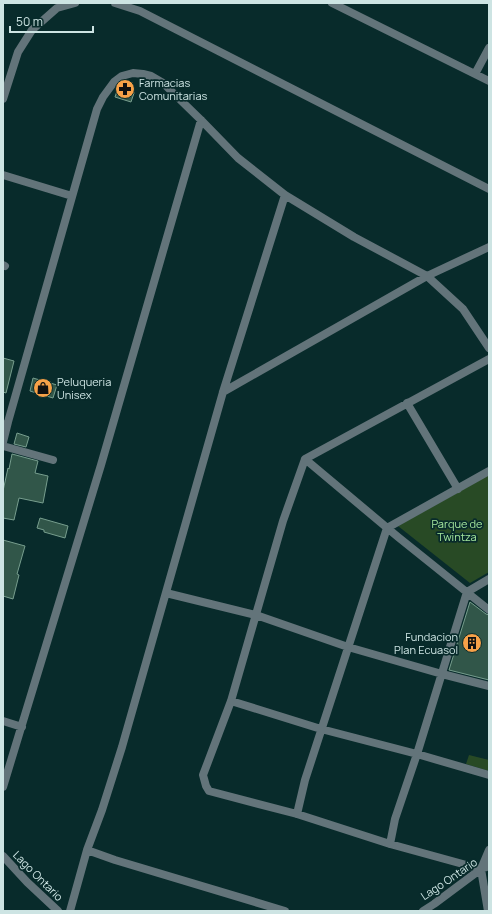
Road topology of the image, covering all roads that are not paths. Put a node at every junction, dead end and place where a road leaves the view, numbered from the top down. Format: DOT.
graph roads {
  1 [pos="75,3"];
  2 [pos="115,3"];
  3 [pos="332,3"];
  4 [pos="489,48"];
  5 [pos="475,74"];
  6 [pos="489,81"];
  7 [pos="3,99"];
  8 [pos="201,120"];
  9 [pos="3,175"];
  10 [pos="489,190"];
  11 [pos="285,195"];
  12 [pos="72,196"];
  13 [pos="489,247"];
  14 [pos="427,276"];
  15 [pos="489,348"];
  16 [pos="489,359"];
  17 [pos="222,392"];
  18 [pos="407,403"];
  19 [pos="6,425"];
  20 [pos="3,442"];
  21 [pos="3,446"];
  22 [pos="306,459"];
  23 [pos="53,460"];
  24 [pos="489,471"];
  25 [pos="458,489"];
  26 [pos="387,528"];
  27 [pos="489,579"];
  28 [pos="467,592"];
  29 [pos="166,593"];
  30 [pos="489,610"];
  31 [pos="256,615"];
  32 [pos="348,646"];
  33 [pos="442,674"];
  34 [pos="489,686"];
  35 [pos="231,701"];
  36 [pos="3,721"];
  37 [pos="22,727"];
  38 [pos="321,730"];
  39 [pos="417,754"];
  40 [pos="489,775"];
  41 [pos="3,787"];
  42 [pos="297,814"];
  43 [pos="390,844"];
  44 [pos="87,850"];
  45 [pos="489,850"];
  46 [pos="3,856"];
  47 [pos="485,868"];
  48 [pos="58,911"];
  49 [pos="70,911"];
  50 [pos="285,911"];
  51 [pos="422,911"];
  52 [pos="488,911"];
  1 -- 7 [label="street"];
  2 -- 10 [label="street"];
  3 -- 5 [label="street"];
  4 -- 5 [label="street"];
  5 -- 6 [label="street"];
  8 -- 11 [label="street"];
  8 -- 12 [label="street"];
  8 -- 37 [label="street"];
  9 -- 12 [label="street"];
  11 -- 14 [label="street"];
  11 -- 17 [label="street"];
  12 -- 19 [label="street"];
  13 -- 14 [label="street"];
  14 -- 15 [label="street"];
  14 -- 17 [label="street"];
  16 -- 18 [label="street"];
  17 -- 29 [label="street"];
  18 -- 22 [label="street"];
  18 -- 25 [label="street"];
  19 -- 20 [label="street"];
  21 -- 23 [label="street"];
  22 -- 26 [label="street"];
  22 -- 31 [label="street"];
  24 -- 25 [label="street"];
  25 -- 26 [label="street"];
  26 -- 28 [label="street"];
  26 -- 32 [label="street"];
  27 -- 28 [label="street"];
  28 -- 30 [label="street"];
  28 -- 33 [label="street"];
  29 -- 31 [label="street"];
  29 -- 44 [label="street"];
  31 -- 32 [label="street"];
  31 -- 35 [label="street"];
  32 -- 33 [label="street"];
  32 -- 38 [label="street"];
  33 -- 34 [label="street"];
  33 -- 39 [label="street"];
  35 -- 38 [label="street"];
  35 -- 42 [label="street"];
  36 -- 37 [label="street"];
  37 -- 41 [label="street"];
  38 -- 39 [label="street"];
  38 -- 42 [label="street"];
  39 -- 40 [label="street"];
  39 -- 43 [label="street"];
  42 -- 43 [label="street"];
  43 -- 47 [label="street"];
  44 -- 49 [label="street"];
  44 -- 50 [label="street"];
  45 -- 47 [label="street"];
  46 -- 48 [label="street, Lago Ontario"];
  47 -- 51 [label="street, Lago Ontario"];
  47 -- 52 [label="street"];
}
